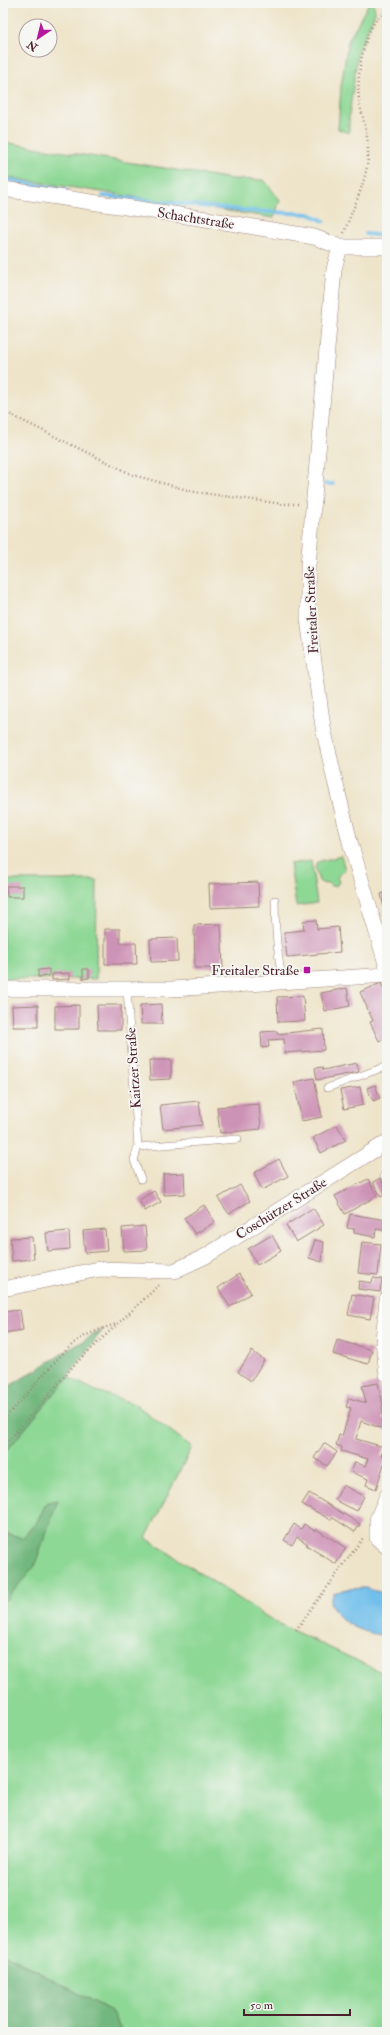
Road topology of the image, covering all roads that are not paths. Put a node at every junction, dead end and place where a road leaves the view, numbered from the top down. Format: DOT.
graph roads {
  1 [pos="3,189"];
  2 [pos="340,247"];
  3 [pos="387,247"];
  4 [pos="275,900"];
  5 [pos="387,967"];
  6 [pos="387,975"];
  7 [pos="283,982"];
  8 [pos="3,989"];
  9 [pos="127,989"];
  10 [pos="387,1066"];
  11 [pos="328,1088"];
  12 [pos="238,1140"];
  13 [pos="387,1142"];
  14 [pos="138,1147"];
  15 [pos="141,1179"];
  16 [pos="3,1289"];
  17 [pos="387,1300"];
  18 [pos="387,1374"];
  19 [pos="387,1496"];
  20 [pos="382,1542"];
  1 -- 2 [label="street, Schachtstraße"];
  2 -- 3 [label="street, Schachtstraße"];
  2 -- 5 [label="street, Freitaler Straße"];
  4 -- 7 [label="lane"];
  6 -- 7 [label="street"];
  7 -- 9 [label="street"];
  8 -- 9 [label="street"];
  9 -- 14 [label="lane, Kaitzer Straße"];
  10 -- 11 [label="lane"];
  12 -- 14 [label="lane"];
  13 -- 16 [label="street, Coschützer Straße"];
  14 -- 15 [label="lane, Kaitzer Straße"];
  17 -- 18 [label="street"];
  19 -- 20 [label="street"];
}
